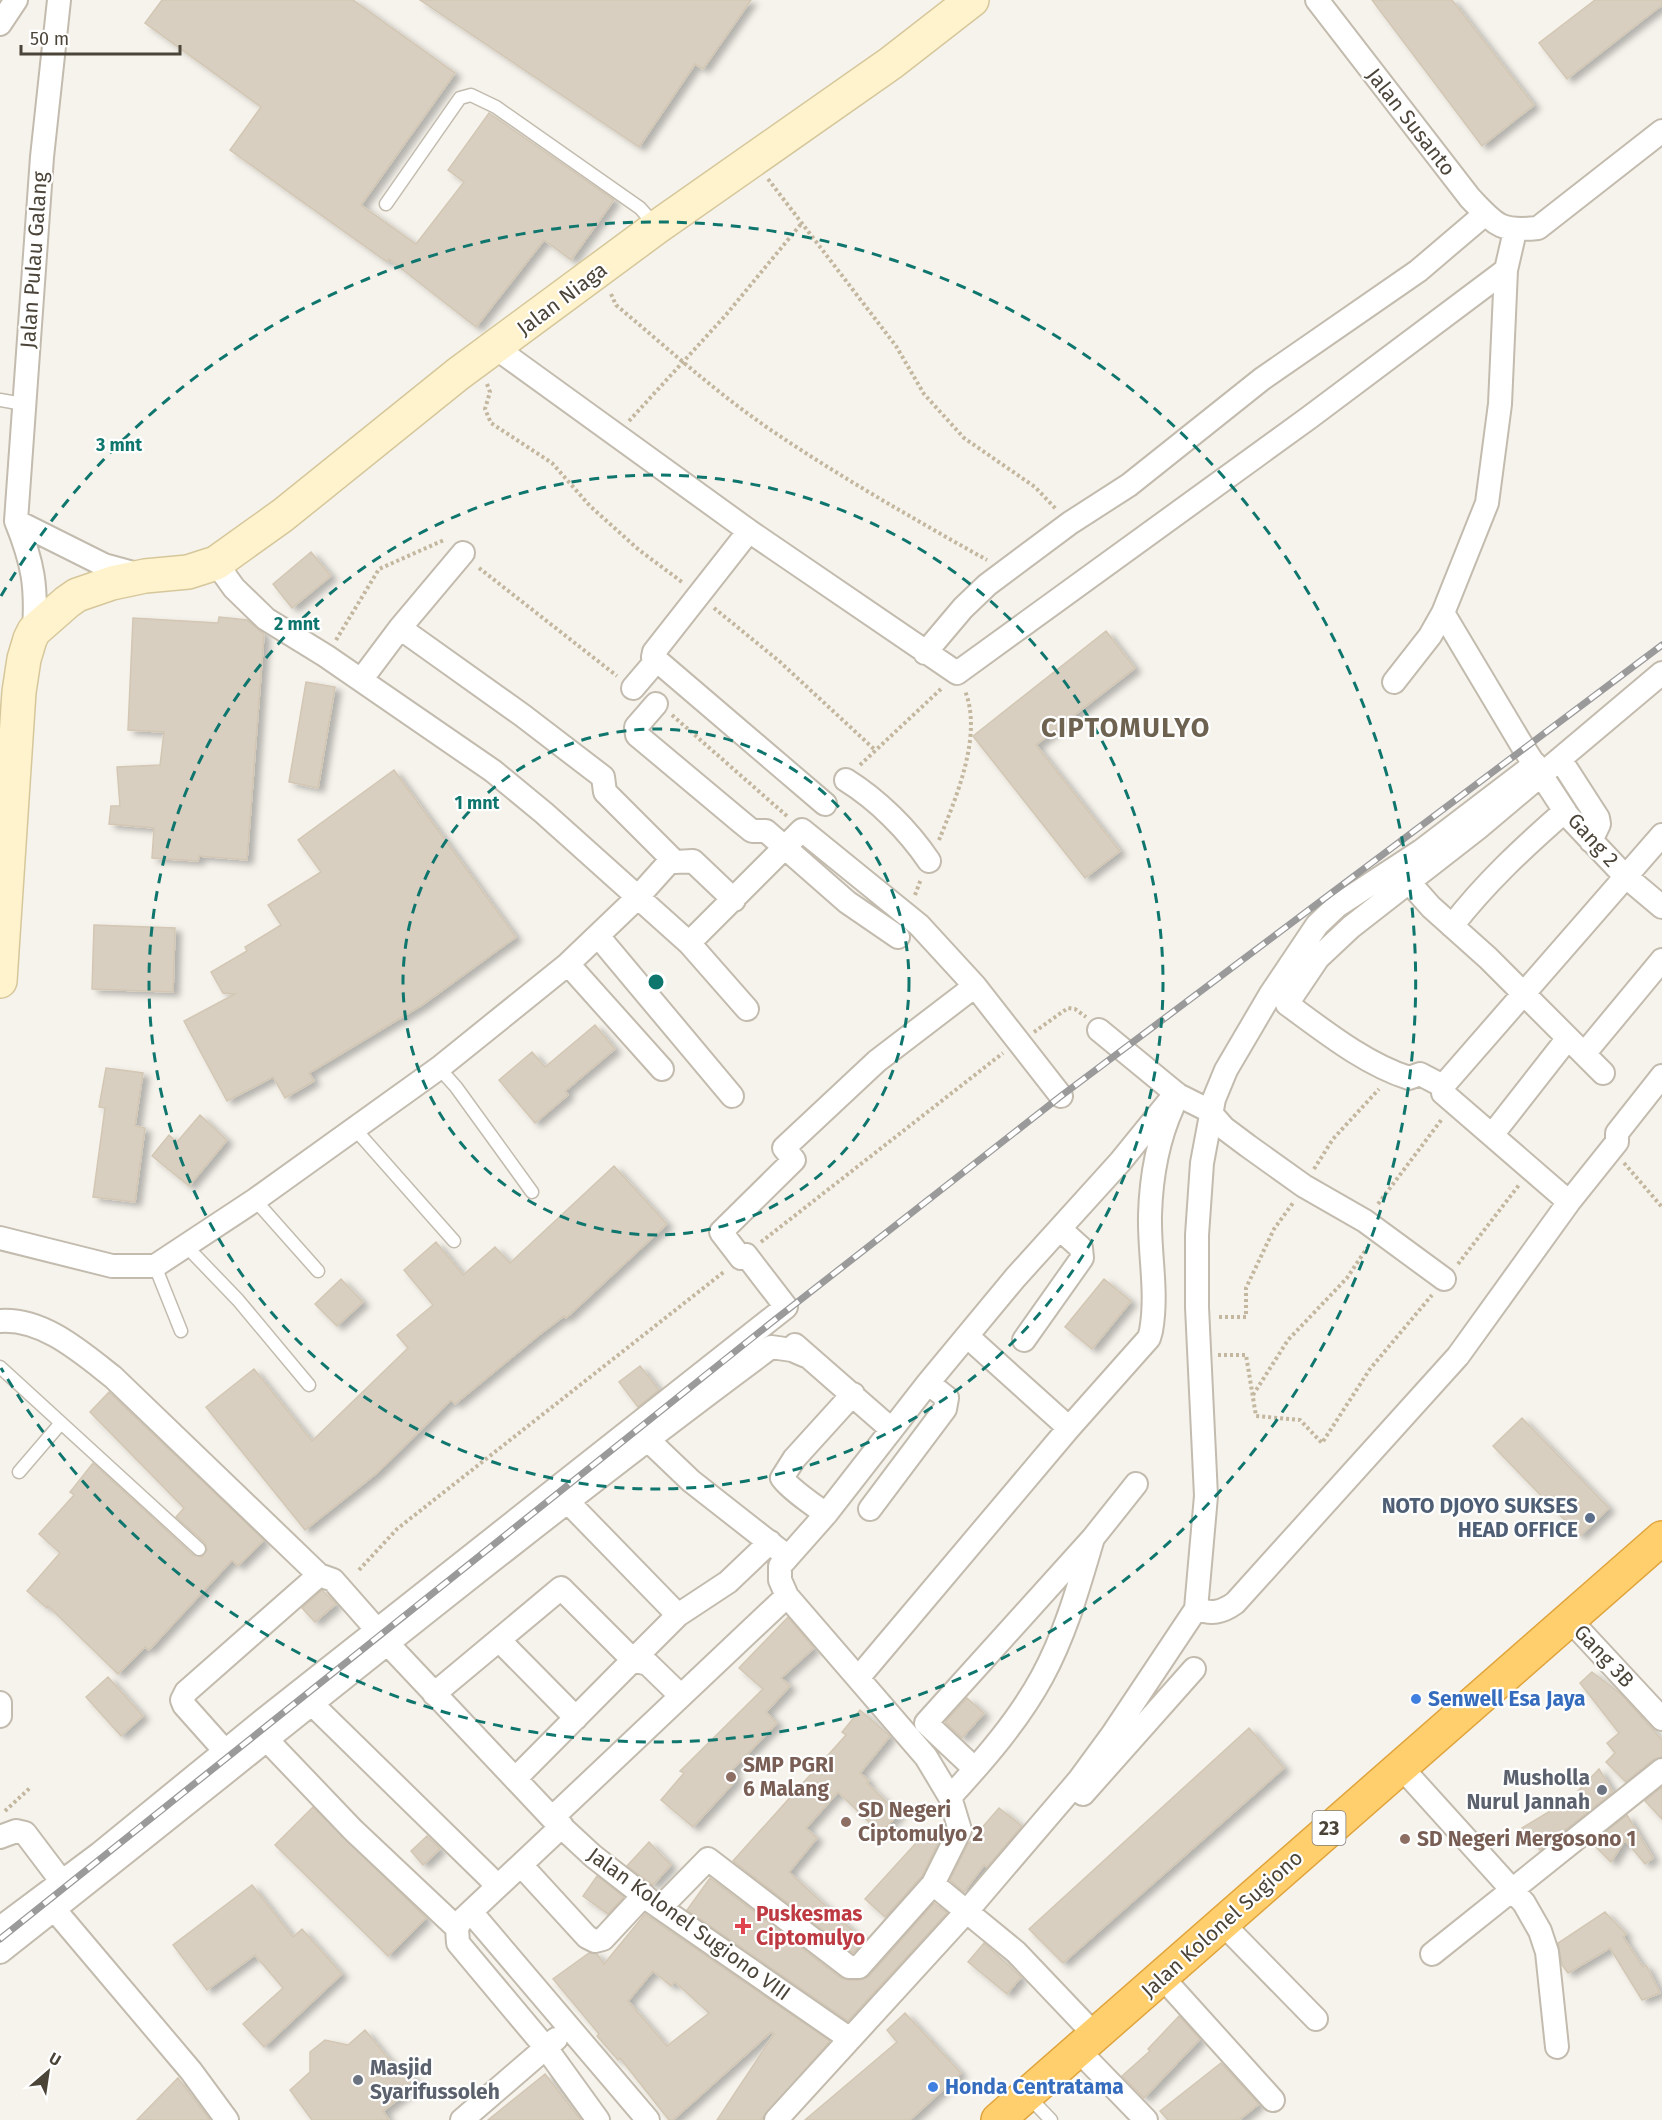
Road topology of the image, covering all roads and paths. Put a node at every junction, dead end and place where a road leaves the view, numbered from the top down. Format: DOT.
graph roads {
  1 [pos="16,0"];
  2 [pos="59,0"];
  3 [pos="972,0"];
  4 [pos="1317,0"];
  5 [pos="0,24"];
  6 [pos="1662,131"];
  7 [pos="753,159"];
  8 [pos="386,204"];
  9 [pos="1485,214"];
  10 [pos="801,224"];
  11 [pos="657,226"];
  12 [pos="1515,231"];
  13 [pos="606,266"];
  14 [pos="1506,270"];
  15 [pos="496,348"];
  16 [pos="683,362"];
  17 [pos="458,374"];
  18 [pos="0,400"];
  19 [pos="23,404"];
  20 [pos="616,434"];
  21 [pos="16,521"];
  22 [pos="1070,523"];
  23 [pos="749,531"];
  24 [pos="463,553"];
  25 [pos="216,563"];
  26 [pos="1010,568"];
  27 [pos="145,576"];
  28 [pos="698,596"];
  29 [pos="1443,613"];
  30 [pos="400,628"];
  31 [pos="34,631"];
  32 [pos="925,653"];
  33 [pos="326,656"];
  34 [pos="656,661"];
  35 [pos="957,673"];
  36 [pos="1662,673"];
  37 [pos="361,680"];
  38 [pos="1394,682"];
  39 [pos="633,688"];
  40 [pos="10,691"];
  41 [pos="656,704"];
  42 [pos="874,750"];
  43 [pos="1560,759"];
  44 [pos="1538,769"];
  45 [pos="846,780"];
  46 [pos="825,804"];
  47 [pos="1565,811"];
  48 [pos="5,826"];
  49 [pos="802,830"];
  50 [pos="1662,835"];
  51 [pos="1590,841"];
  52 [pos="786,847"];
  53 [pos="672,859"];
  54 [pos="929,861"];
  55 [pos="1624,875"];
  56 [pos="1408,881"];
  57 [pos="637,898"];
  58 [pos="735,900"];
  59 [pos="1662,907"];
  60 [pos="906,913"];
  61 [pos="1452,926"];
  62 [pos="598,936"];
  63 [pos="898,937"];
  64 [pos="689,944"];
  65 [pos="1662,960"];
  66 [pos="568,964"];
  67 [pos="0,981"];
  68 [pos="975,986"];
  69 [pos="1522,992"];
  70 [pos="747,1009"];
  71 [pos="1099,1030"];
  72 [pos="1576,1046"];
  73 [pos="439,1068"];
  74 [pos="662,1069"];
  75 [pos="1604,1073"];
  76 [pos="1662,1076"];
  77 [pos="1177,1094"];
  78 [pos="1449,1094"];
  79 [pos="732,1096"];
  80 [pos="1061,1096"];
  81 [pos="1212,1113"];
  82 [pos="354,1128"];
  83 [pos="1492,1135"];
  84 [pos="1612,1149"];
  85 [pos="1523,1180"];
  86 [pos="532,1192"];
  87 [pos="255,1200"];
  88 [pos="1569,1202"];
  89 [pos="1662,1207"];
  90 [pos="1372,1226"];
  91 [pos="1060,1229"];
  92 [pos="0,1238"];
  93 [pos="454,1241"];
  94 [pos="186,1246"];
  95 [pos="154,1266"];
  96 [pos="318,1271"];
  97 [pos="1444,1279"];
  98 [pos="769,1319"];
  99 [pos="0,1322"];
  100 [pos="181,1331"];
  101 [pos="967,1336"];
  102 [pos="1024,1341"];
  103 [pos="806,1356"];
  104 [pos="1200,1357"];
  105 [pos="0,1367"];
  106 [pos="928,1383"];
  107 [pos="309,1385"];
  108 [pos="853,1394"];
  109 [pos="1252,1396"];
  110 [pos="61,1423"];
  111 [pos="1069,1428"];
  112 [pos="891,1429"];
  113 [pos="647,1439"];
  114 [pos="19,1472"];
  115 [pos="1136,1484"];
  116 [pos="568,1502"];
  117 [pos="870,1509"];
  118 [pos="826,1514"];
  119 [pos="1093,1538"];
  120 [pos="1662,1538"];
  121 [pos="770,1542"];
  122 [pos="199,1549"];
  123 [pos="788,1557"];
  124 [pos="319,1575"];
  125 [pos="787,1596"];
  126 [pos="1196,1609"];
  127 [pos="678,1615"];
  128 [pos="1569,1620"];
  129 [pos="382,1637"];
  130 [pos="500,1641"];
  131 [pos="633,1660"];
  132 [pos="1194,1669"];
  133 [pos="859,1677"];
  134 [pos="434,1694"];
  135 [pos="681,1696"];
  136 [pos="0,1702"];
  137 [pos="312,1704"];
  138 [pos="0,1716"];
  139 [pos="576,1718"];
  140 [pos="1662,1719"];
  141 [pos="267,1740"];
  142 [pos="225,1751"];
  143 [pos="1401,1767"];
  144 [pos="975,1769"];
  145 [pos="1662,1770"];
  146 [pos="515,1779"];
  147 [pos="31,1787"];
  148 [pos="950,1797"];
  149 [pos="0,1815"];
  150 [pos="557,1822"];
  151 [pos="0,1837"];
  152 [pos="1015,1854"];
  153 [pos="521,1865"];
  154 [pos="62,1882"];
  155 [pos="933,1884"];
  156 [pos="498,1886"];
  157 [pos="1512,1889"];
  158 [pos="652,1901"];
  159 [pos="54,1909"];
  160 [pos="967,1911"];
  161 [pos="464,1920"];
  162 [pos="1223,1924"];
  163 [pos="0,1928"];
  164 [pos="0,1952"];
  165 [pos="1432,1954"];
  166 [pos="1162,1977"];
  167 [pos="1316,2019"];
  168 [pos="570,2026"];
  169 [pos="849,2039"];
  170 [pos="1087,2043"];
  171 [pos="1557,2047"];
  172 [pos="546,2048"];
  173 [pos="1028,2095"];
  174 [pos="1273,2100"];
  175 [pos="227,2120"];
  176 [pos="462,2120"];
  177 [pos="598,2120"];
  178 [pos="648,2120"];
  179 [pos="776,2120"];
  180 [pos="998,2120"];
  181 [pos="1050,2120"];
  182 [pos="1146,2120"];
  1 -- 5 [label="street"];
  2 -- 19 [label="street, Jalan Pulau Galang"];
  3 -- 7 [label="street, Jalan Niaga"];
  4 -- 9 [label="street, Jalan Susanto"];
  6 -- 12 [label="street"];
  7 -- 10 [label="path"];
  7 -- 11 [label="street, Jalan Niaga"];
  8 -- 11 [label="lane"];
  9 -- 12 [label="street, Jalan Susanto"];
  9 -- 22 [label="street"];
  10 -- 16 [label="path"];
  10 -- 22 [label="path"];
  11 -- 13 [label="street, Jalan Niaga"];
  12 -- 14 [label="street"];
  13 -- 15 [label="street, Jalan Niaga"];
  13 -- 16 [label="path"];
  14 -- 29 [label="street"];
  14 -- 35 [label="street"];
  15 -- 17 [label="street, Jalan Niaga"];
  15 -- 20 [label="street"];
  16 -- 20 [label="path"];
  16 -- 26 [label="path"];
  17 -- 25 [label="street, Jalan Niaga"];
  17 -- 28 [label="path"];
  18 -- 19 [label="lane"];
  19 -- 21 [label="street, Jalan Pulau Galang"];
  20 -- 23 [label="street"];
  21 -- 27 [label="street"];
  21 -- 31 [label="street, Jalan Pulau Galang"];
  22 -- 26 [label="street"];
  23 -- 28 [label="street"];
  23 -- 32 [label="street"];
  24 -- 30 [label="street"];
  24 -- 33 [label="path"];
  24 -- 39 [label="path"];
  25 -- 27 [label="street, Jalan Niaga"];
  25 -- 33 [label="street"];
  26 -- 32 [label="street"];
  27 -- 31 [label="street, Jalan Niaga"];
  28 -- 34 [label="street"];
  28 -- 42 [label="path"];
  29 -- 38 [label="street"];
  29 -- 44 [label="street, Gang 2"];
  30 -- 37 [label="street"];
  30 -- 53 [label="street"];
  31 -- 40 [label="street"];
  32 -- 35 [label="street"];
  33 -- 37 [label="street"];
  34 -- 39 [label="street"];
  34 -- 46 [label="street"];
  35 -- 42 [label="path"];
  35 -- 54 [label="path"];
  36 -- 43 [label="street"];
  37 -- 57 [label="street"];
  40 -- 48 [label="street"];
  41 -- 49 [label="path"];
  41 -- 52 [label="street"];
  42 -- 45 [label="path"];
  43 -- 44 [label="street"];
  43 -- 51 [label="street"];
  44 -- 47 [label="street, Gang 2"];
  44 -- 56 [label="street"];
  44 -- 81 [label="street"];
  45 -- 54 [label="street"];
  47 -- 51 [label="street, Gang 2"];
  47 -- 61 [label="street"];
  48 -- 67 [label="street"];
  49 -- 52 [label="street"];
  49 -- 60 [label="street"];
  50 -- 55 [label="street"];
  51 -- 55 [label="street, Gang 2"];
  52 -- 58 [label="street"];
  52 -- 63 [label="street"];
  53 -- 57 [label="street"];
  53 -- 58 [label="street"];
  54 -- 60 [label="path"];
  55 -- 59 [label="street, Gang 2"];
  55 -- 69 [label="street"];
  56 -- 61 [label="street"];
  56 -- 78 [label="street"];
  57 -- 62 [label="street"];
  57 -- 64 [label="street"];
  58 -- 64 [label="street"];
  60 -- 68 [label="street"];
  61 -- 69 [label="street"];
  62 -- 66 [label="street"];
  62 -- 79 [label="street"];
  64 -- 70 [label="street"];
  65 -- 72 [label="street"];
  66 -- 73 [label="street"];
  66 -- 74 [label="street"];
  68 -- 80 [label="street"];
  68 -- 98 [label="street"];
  69 -- 72 [label="street"];
  69 -- 78 [label="street"];
  71 -- 77 [label="street"];
  72 -- 75 [label="street"];
  72 -- 83 [label="street"];
  73 -- 82 [label="street"];
  73 -- 86 [label="lane"];
  76 -- 84 [label="street"];
  77 -- 81 [label="street"];
  77 -- 91 [label="street"];
  77 -- 111 [label="street"];
  78 -- 83 [label="street"];
  78 -- 90 [label="path"];
  81 -- 90 [label="street"];
  81 -- 104 [label="street"];
  82 -- 87 [label="street"];
  82 -- 93 [label="lane"];
  83 -- 88 [label="street"];
  84 -- 88 [label="street"];
  84 -- 89 [label="path"];
  85 -- 97 [label="path"];
  87 -- 94 [label="street"];
  87 -- 96 [label="lane"];
  88 -- 126 [label="street"];
  90 -- 97 [label="street"];
  90 -- 109 [label="path"];
  91 -- 101 [label="street"];
  91 -- 102 [label="street"];
  92 -- 95 [label="street"];
  94 -- 95 [label="street"];
  94 -- 107 [label="lane"];
  95 -- 100 [label="lane"];
  97 -- 109 [label="path"];
  98 -- 103 [label="street"];
  98 -- 129 [label="street"];
  99 -- 124 [label="street, Jalan Kolonel Sugiono VIII"];
  101 -- 106 [label="street"];
  101 -- 111 [label="street"];
  103 -- 108 [label="street"];
  103 -- 113 [label="street"];
  104 -- 109 [label="path"];
  104 -- 126 [label="street"];
  105 -- 110 [label="lane"];
  106 -- 112 [label="street"];
  106 -- 117 [label="street"];
  108 -- 112 [label="street"];
  108 -- 118 [label="street"];
  110 -- 114 [label="lane"];
  110 -- 122 [label="lane"];
  111 -- 133 [label="street"];
  112 -- 118 [label="street"];
  113 -- 116 [label="street"];
  113 -- 121 [label="street"];
  115 -- 119 [label="street"];
  116 -- 127 [label="street"];
  116 -- 129 [label="street"];
  118 -- 123 [label="street"];
  119 -- 144 [label="street"];
  119 -- 144 [label="street"];
  120 -- 128 [label="highway, Jalan Kolonel Sugiono / 23"];
  121 -- 123 [label="street"];
  121 -- 127 [label="street"];
  123 -- 125 [label="street"];
  124 -- 129 [label="street, Jalan Kolonel Sugiono VIII"];
  124 -- 142 [label="street"];
  125 -- 133 [label="street"];
  125 -- 135 [label="street"];
  126 -- 152 [label="street"];
  127 -- 131 [label="street"];
  128 -- 140 [label="street, Gang 3B"];
  128 -- 143 [label="highway, Jalan Kolonel Sugiono / 23"];
  129 -- 134 [label="street, Jalan Kolonel Sugiono VIII"];
  129 -- 137 [label="street"];
  129 -- 142 [label="street"];
  130 -- 131 [label="street"];
  130 -- 134 [label="street"];
  130 -- 139 [label="street"];
  131 -- 135 [label="street"];
  131 -- 139 [label="street"];
  132 -- 152 [label="street"];
  133 -- 148 [label="street"];
  134 -- 146 [label="street, Jalan Kolonel Sugiono VIII"];
  135 -- 150 [label="street"];
  136 -- 138 [label="street"];
  137 -- 141 [label="street"];
  137 -- 156 [label="street"];
  139 -- 146 [label="street"];
  141 -- 159 [label="street"];
  141 -- 161 [label="street"];
  142 -- 154 [label="street"];
  143 -- 157 [label="street"];
  143 -- 162 [label="highway, Jalan Kolonel Sugiono / 23"];
  144 -- 148 [label="street"];
  145 -- 157 [label="street"];
  146 -- 150 [label="street, Jalan Kolonel Sugiono VIII"];
  147 -- 149 [label="path"];
  148 -- 155 [label="street"];
  150 -- 153 [label="street"];
  150 -- 158 [label="street, Jalan Kolonel Sugiono VIII"];
  151 -- 154 [label="street"];
  152 -- 160 [label="street"];
  153 -- 156 [label="street"];
  153 -- 158 [label="street"];
  154 -- 163 [label="street"];
  155 -- 158 [label="street"];
  155 -- 160 [label="street"];
  156 -- 161 [label="street"];
  157 -- 165 [label="street"];
  157 -- 171 [label="street"];
  158 -- 169 [label="street, Jalan Kolonel Sugiono VIII"];
  159 -- 164 [label="street"];
  159 -- 175 [label="street"];
  160 -- 169 [label="street"];
  160 -- 170 [label="street"];
  161 -- 168 [label="street"];
  161 -- 172 [label="street"];
  162 -- 166 [label="highway, Jalan Kolonel Sugiono / 23"];
  162 -- 167 [label="street"];
  166 -- 170 [label="highway, Jalan Kolonel Sugiono / 23"];
  166 -- 174 [label="street"];
  168 -- 172 [label="street"];
  168 -- 178 [label="street"];
  169 -- 179 [label="street"];
  170 -- 173 [label="highway, Jalan Kolonel Sugiono / 23"];
  170 -- 182 [label="street"];
  172 -- 176 [label="street"];
  172 -- 177 [label="street"];
  173 -- 180 [label="highway, Jalan Kolonel Sugiono / 23"];
  173 -- 181 [label="lane"];
}
